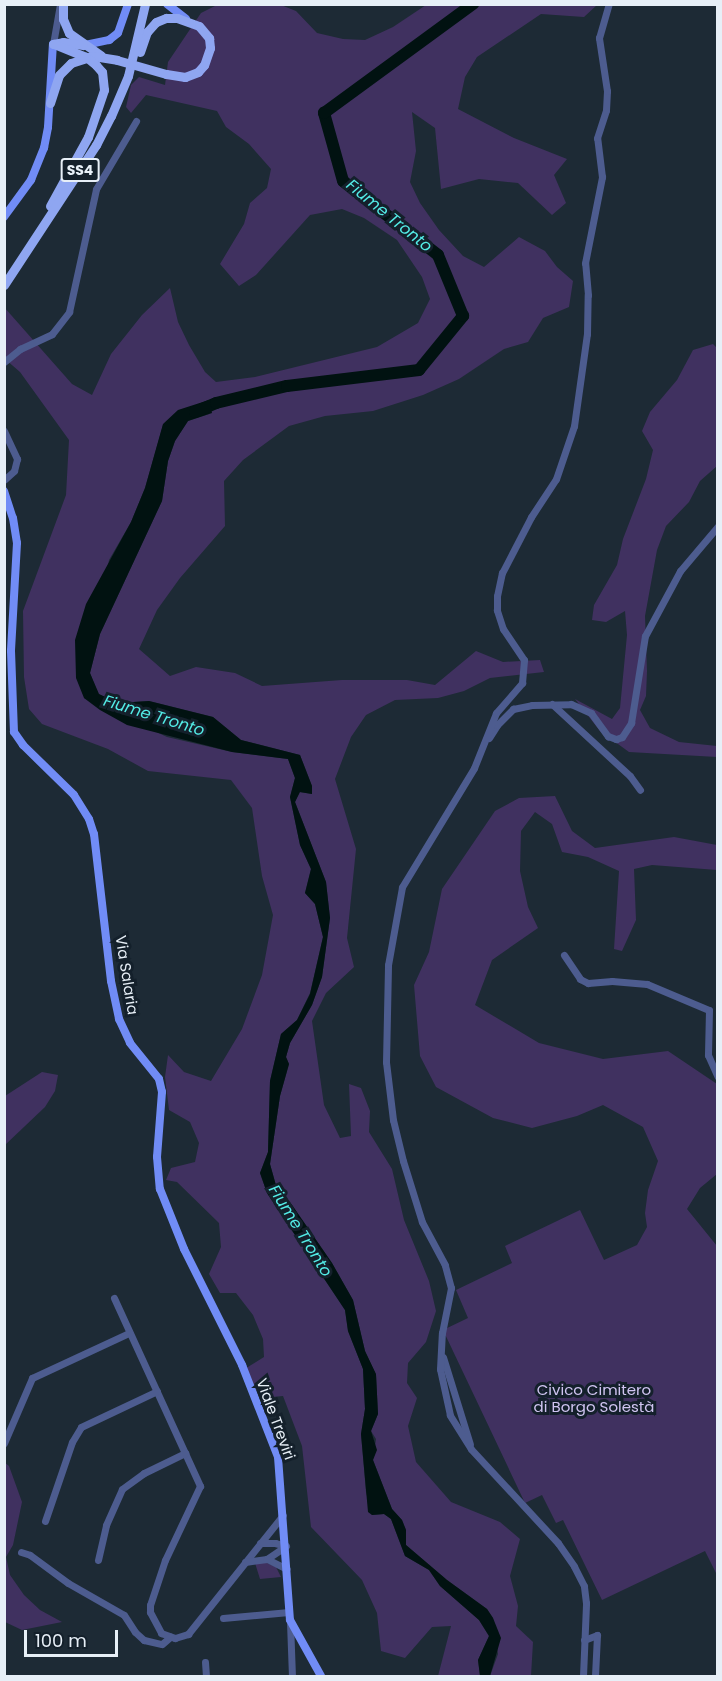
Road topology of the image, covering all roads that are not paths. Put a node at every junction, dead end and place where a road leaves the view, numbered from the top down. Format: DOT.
graph roads {
  1 [pos="62,4"];
  2 [pos="128,4"];
  3 [pos="145,4"];
  4 [pos="167,4"];
  5 [pos="609,4"];
  6 [pos="186,19"];
  7 [pos="53,44"];
  8 [pos="85,45"];
  9 [pos="86,57"];
  10 [pos="106,57"];
  11 [pos="122,94"];
  12 [pos="50,103"];
  13 [pos="136,122"];
  14 [pos="4,217"];
  15 [pos="33,242"];
  16 [pos="4,285"];
  17 [pos="4,362"];
  18 [pos="4,430"];
  19 [pos="4,480"];
  20 [pos="4,491"];
  21 [pos="717,526"];
  22 [pos="552,704"];
  23 [pos="483,749"];
  24 [pos="640,790"];
  25 [pos="564,955"];
  26 [pos="717,1077"];
  27 [pos="159,1189"];
  28 [pos="114,1298"];
  29 [pos="129,1333"];
  30 [pos="442,1355"];
  31 [pos="451,1383"];
  32 [pos="442,1386"];
  33 [pos="157,1391"];
  34 [pos="4,1443"];
  35 [pos="471,1449"];
  36 [pos="185,1453"];
  37 [pos="284,1513"];
  38 [pos="45,1521"];
  39 [pos="260,1543"];
  40 [pos="286,1546"];
  41 [pos="21,1552"];
  42 [pos="267,1559"];
  43 [pos="98,1560"];
  44 [pos="244,1562"];
  45 [pos="286,1569"];
  46 [pos="290,1616"];
  47 [pos="223,1618"];
  48 [pos="170,1637"];
  49 [pos="584,1640"];
  50 [pos="205,1662"];
  51 [pos="206,1677"];
  52 [pos="292,1677"];
  53 [pos="321,1677"];
  54 [pos="583,1677"];
  55 [pos="595,1677"];
  1 -- 7 [label="street"];
  1 -- 8 [label="highway"];
  2 -- 8 [label="main road"];
  3 -- 11 [label="highway, SS4"];
  4 -- 6 [label="main road"];
  5 -- 23 [label="street"];
  6 -- 10 [label="highway, bridge"];
  6 -- 11 [label="highway"];
  7 -- 8 [label="highway"];
  7 -- 9 [label="highway"];
  7 -- 12 [label="main road"];
  8 -- 10 [label="highway"];
  9 -- 10 [label="highway"];
  9 -- 12 [label="highway"];
  9 -- 15 [label="highway"];
  11 -- 15 [label="highway, SS4"];
  12 -- 14 [label="main road"];
  13 -- 17 [label="street"];
  15 -- 16 [label="highway, SS4"];
  18 -- 19 [label="street"];
  20 -- 27 [label="main road, Via Salaria"];
  21 -- 22 [label="street"];
  22 -- 23 [label="street"];
  22 -- 24 [label="street"];
  23 -- 30 [label="street"];
  25 -- 26 [label="street"];
  27 -- 37 [label="main road, Viale Treviri"];
  28 -- 29 [label="street"];
  29 -- 33 [label="street"];
  29 -- 34 [label="street"];
  30 -- 31 [label="street"];
  30 -- 32 [label="street"];
  31 -- 32 [label="street"];
  31 -- 35 [label="street"];
  32 -- 35 [label="street"];
  33 -- 36 [label="street"];
  33 -- 38 [label="street"];
  35 -- 49 [label="street"];
  36 -- 43 [label="street"];
  36 -- 48 [label="street"];
  37 -- 39 [label="street"];
  37 -- 40 [label="main road, Viale Treviri"];
  39 -- 40 [label="street"];
  39 -- 44 [label="street"];
  40 -- 42 [label="street"];
  40 -- 45 [label="main road, Viale Treviri"];
  41 -- 48 [label="street"];
  42 -- 44 [label="street"];
  42 -- 45 [label="street"];
  44 -- 48 [label="street"];
  45 -- 46 [label="main road, Viale Treviri"];
  46 -- 47 [label="street"];
  46 -- 52 [label="street, Viale Treviri"];
  46 -- 53 [label="main road"];
  49 -- 54 [label="street"];
  49 -- 55 [label="street"];
  50 -- 51 [label="street"];
}
